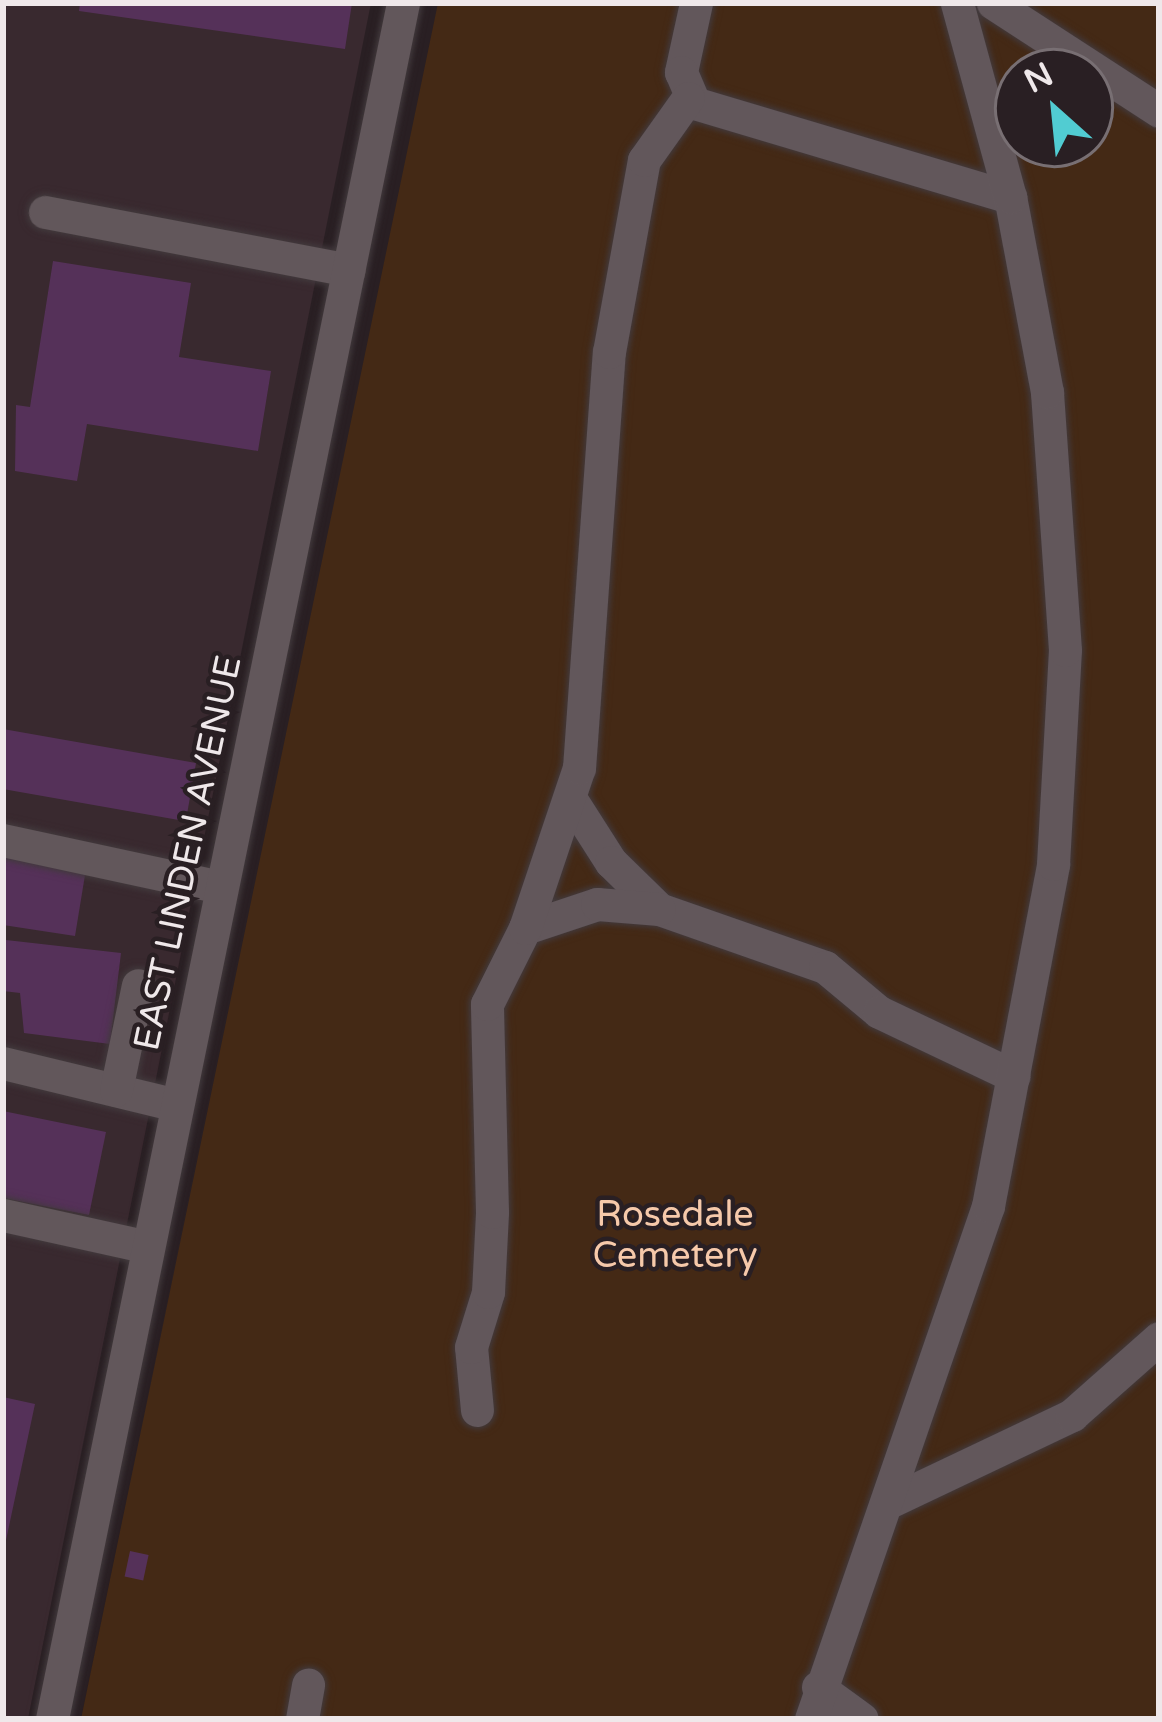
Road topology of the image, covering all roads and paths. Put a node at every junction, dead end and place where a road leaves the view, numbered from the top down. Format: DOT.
graph roads {
  1 [pos="403,3"];
  2 [pos="696,3"];
  3 [pos="957,3"];
  4 [pos="993,3"];
  5 [pos="688,98"];
  6 [pos="1159,111"];
  7 [pos="1010,196"];
  8 [pos="45,212"];
  9 [pos="348,270"];
  10 [pos="570,797"];
  11 [pos="3,840"];
  12 [pos="220,887"];
  13 [pos="659,909"];
  14 [pos="525,928"];
  15 [pos="137,985"];
  16 [pos="3,1064"];
  17 [pos="1014,1076"];
  18 [pos="116,1090"];
  19 [pos="176,1105"];
  20 [pos="3,1214"];
  21 [pos="148,1247"];
  22 [pos="1159,1338"];
  23 [pos="477,1410"];
  24 [pos="889,1502"];
  25 [pos="814,1703"];
  26 [pos="52,1719"];
  27 [pos="862,1719"];
  1 -- 9 [label="street, EAST LINDEN AVENUE"];
  2 -- 5 [label="street"];
  3 -- 7 [label="street"];
  4 -- 6 [label="street"];
  5 -- 7 [label="street"];
  5 -- 10 [label="street"];
  7 -- 17 [label="street"];
  8 -- 9 [label="street"];
  9 -- 12 [label="street, EAST LINDEN AVENUE"];
  10 -- 13 [label="street"];
  10 -- 14 [label="street"];
  11 -- 12 [label="street"];
  12 -- 19 [label="street, EAST LINDEN AVENUE"];
  13 -- 14 [label="street"];
  13 -- 17 [label="street"];
  14 -- 23 [label="street"];
  15 -- 18 [label="street"];
  16 -- 18 [label="street"];
  17 -- 24 [label="street"];
  18 -- 19 [label="street"];
  19 -- 21 [label="street, EAST LINDEN AVENUE"];
  20 -- 21 [label="street"];
  21 -- 26 [label="street, EAST LINDEN AVENUE"];
  22 -- 24 [label="street"];
  24 -- 25 [label="street"];
  25 -- 27 [label="street"];
}
